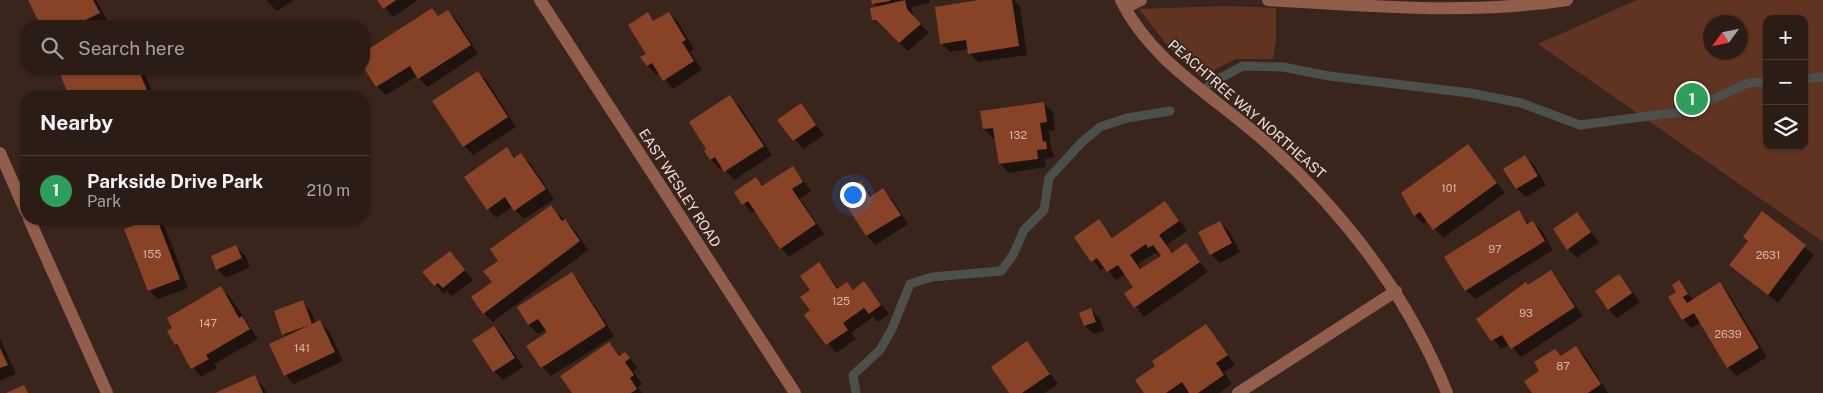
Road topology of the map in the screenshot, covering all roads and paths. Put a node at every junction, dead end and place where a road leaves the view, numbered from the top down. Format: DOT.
graph roads {
  1 [pos="540,0"];
  2 [pos="1141,0"];
  3 [pos="1268,0"];
  4 [pos="1567,0"];
  5 [pos="1123,4"];
  6 [pos="0,154"];
  7 [pos="20,199"];
  8 [pos="32,225"];
  9 [pos="1396,291"];
  10 [pos="107,393"];
  11 [pos="795,393"];
  12 [pos="1238,393"];
  13 [pos="1447,393"];
  1 -- 11 [label="street, EAST WESLEY ROAD"];
  2 -- 5 [label="street"];
  3 -- 4 [label="street"];
  5 -- 9 [label="street, PEACHTREE WAY NORTHEAST"];
  6 -- 7 [label="street"];
  8 -- 10 [label="street"];
  9 -- 12 [label="street"];
  9 -- 13 [label="street, PEACHTREE WAY NORTHEAST"];
}
